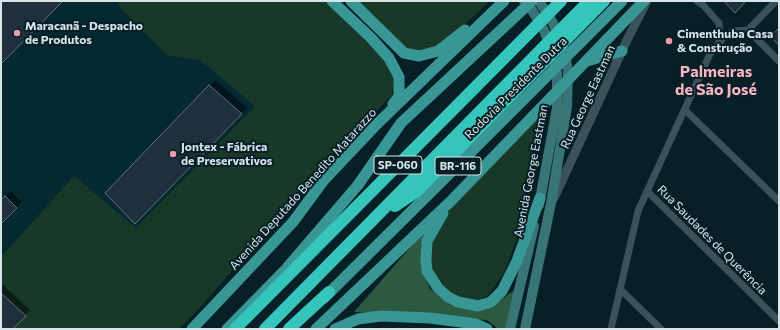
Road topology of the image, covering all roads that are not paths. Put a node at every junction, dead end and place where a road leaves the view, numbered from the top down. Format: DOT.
graph roads {
  1 [pos="332,1"];
  2 [pos="351,1"];
  3 [pos="496,1"];
  4 [pos="504,1"];
  5 [pos="524,1"];
  6 [pos="532,1"];
  7 [pos="539,1"];
  8 [pos="561,1"];
  9 [pos="589,1"];
  10 [pos="604,1"];
  11 [pos="622,1"];
  12 [pos="646,1"];
  13 [pos="697,1"];
  14 [pos="776,1"];
  15 [pos="748,30"];
  16 [pos="719,42"];
  17 [pos="622,51"];
  18 [pos="586,61"];
  19 [pos="779,61"];
  20 [pos="685,110"];
  21 [pos="377,124"];
  22 [pos="556,142"];
  23 [pos="647,191"];
  24 [pos="540,198"];
  25 [pos="451,201"];
  26 [pos="779,201"];
  27 [pos="551,203"];
  28 [pos="372,221"];
  29 [pos="620,289"];
  30 [pos="329,292"];
  31 [pos="779,321"];
  32 [pos="192,329"];
  33 [pos="227,329"];
  34 [pos="235,329"];
  35 [pos="265,329"];
  36 [pos="290,329"];
  37 [pos="316,329"];
  38 [pos="335,329"];
  39 [pos="487,329"];
  40 [pos="510,329"];
  41 [pos="525,329"];
  42 [pos="611,329"];
  43 [pos="662,329"];
  1 -- 21 [label="main road"];
  2 -- 3 [label="main road"];
  4 -- 21 [label="main road, Avenida Deputado Benedito Matarazzo"];
  5 -- 22 [label="main road, Avenida George Eastman"];
  6 -- 33 [label="main road"];
  7 -- 22 [label="main road, Avenida George Eastman"];
  8 -- 34 [label="highway, SP-060"];
  9 -- 28 [label="highway, Rodovia Presidente Dutra / SP-060"];
  10 -- 28 [label="highway"];
  11 -- 30 [label="main road, Rodovia Presidente Dutra / BR-116"];
  12 -- 17 [label="street, Rua George Eastman"];
  12 -- 18 [label="main road"];
  13 -- 16 [label="street"];
  14 -- 15 [label="street"];
  15 -- 16 [label="street"];
  15 -- 19 [label="street"];
  16 -- 20 [label="street"];
  17 -- 18 [label="main road"];
  17 -- 27 [label="street, Rua George Eastman"];
  18 -- 25 [label="main road"];
  20 -- 23 [label="street"];
  20 -- 26 [label="street"];
  21 -- 32 [label="main road, Avenida Deputado Benedito Matarazzo"];
  22 -- 24 [label="main road, Avenida George Eastman"];
  22 -- 27 [label="main road, Avenida George Eastman"];
  23 -- 29 [label="street"];
  23 -- 31 [label="street, Rua Saudades de Querência"];
  24 -- 25 [label="main road"];
  24 -- 40 [label="main road, Avenida George Eastman"];
  25 -- 37 [label="main road"];
  27 -- 41 [label="main road, Avenida George Eastman"];
  28 -- 35 [label="highway, Rodovia Presidente Dutra / SP-060"];
  29 -- 42 [label="street"];
  29 -- 43 [label="street"];
  30 -- 36 [label="highway"];
  38 -- 39 [label="main road"];
}
